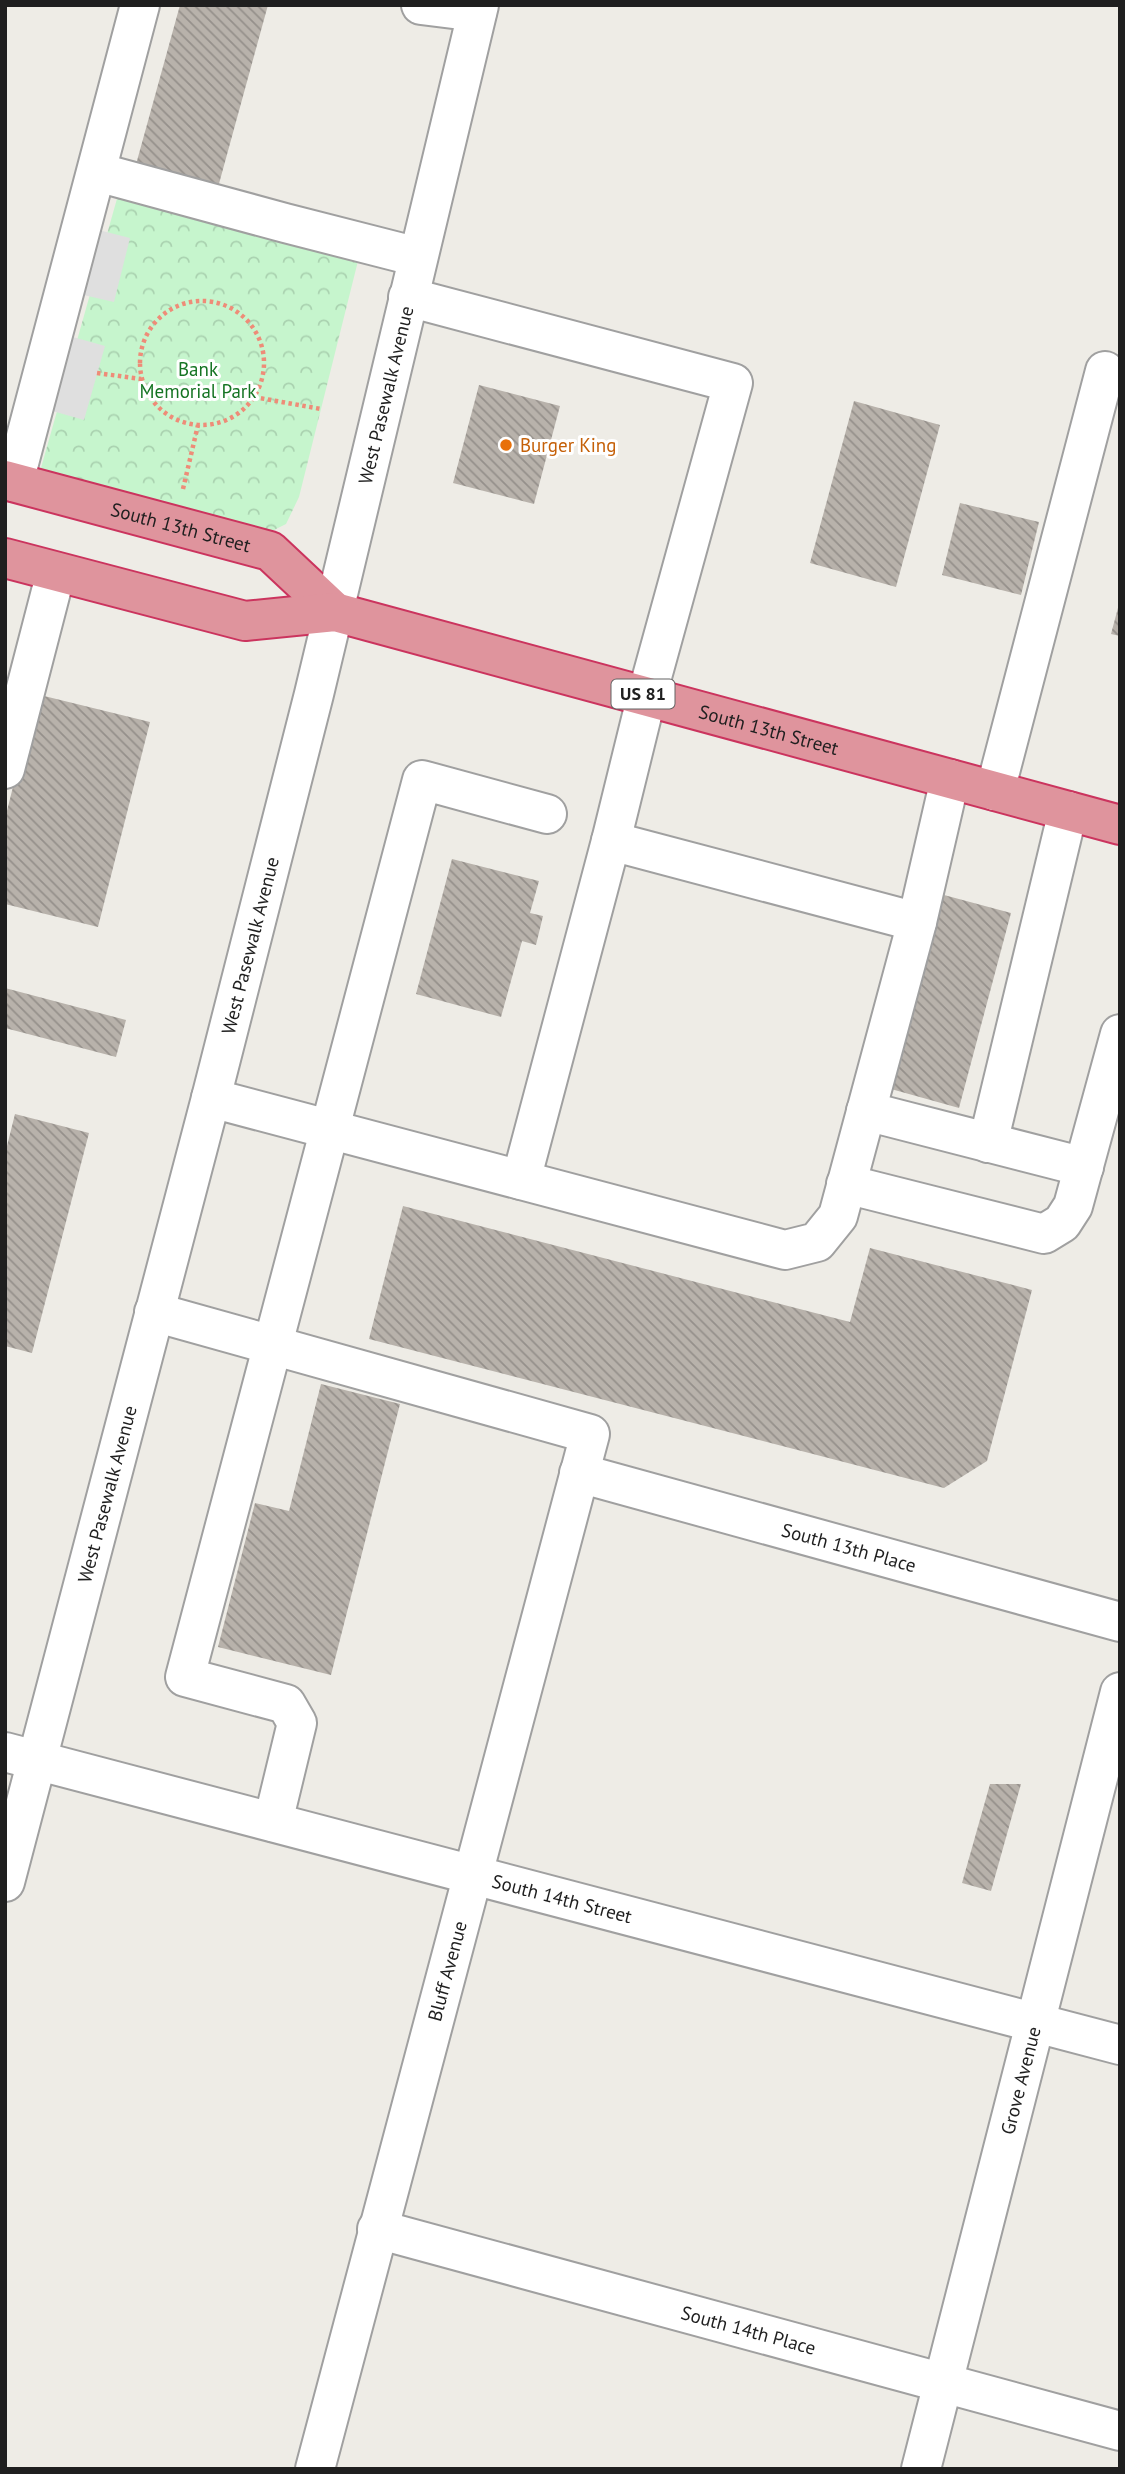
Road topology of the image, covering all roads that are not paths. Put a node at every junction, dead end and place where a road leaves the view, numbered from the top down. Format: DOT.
graph roads {
  1 [pos="141,5"];
  2 [pos="421,5"];
  3 [pos="478,9"];
  4 [pos="97,172"];
  5 [pos="418,257"];
  6 [pos="408,298"];
  7 [pos="1105,371"];
  8 [pos="10,481"];
  9 [pos="5,558"];
  10 [pos="55,572"];
  11 [pos="335,612"];
  12 [pos="647,695"];
  13 [pos="5,769"];
  14 [pos="950,779"];
  15 [pos="995,790"];
  16 [pos="1068,810"];
  17 [pos="547,814"];
  18 [pos="1120,825"];
  19 [pos="611,841"];
  20 [pos="916,922"];
  21 [pos="1120,1034"];
  22 [pos="211,1098"];
  23 [pos="866,1111"];
  24 [pos="330,1130"];
  25 [pos="988,1143"];
  26 [pos="1084,1167"];
  27 [pos="521,1180"];
  28 [pos="846,1184"];
  29 [pos="154,1312"];
  30 [pos="274,1345"];
  31 [pos="579,1473"];
  32 [pos="1120,1622"];
  33 [pos="1120,1692"];
  34 [pos="22,1756"];
  35 [pos="273,1822"];
  36 [pos="472,1876"];
  37 [pos="5,1882"];
  38 [pos="1035,2022"];
  39 [pos="1120,2045"];
  40 [pos="377,2228"];
  41 [pos="942,2384"];
  42 [pos="1120,2431"];
  43 [pos="315,2469"];
  44 [pos="921,2469"];
  1 -- 4 [label="street"];
  2 -- 3 [label="street"];
  3 -- 5 [label="street, West Pasewalk Avenue"];
  4 -- 5 [label="street"];
  4 -- 8 [label="street"];
  5 -- 6 [label="street, West Pasewalk Avenue"];
  6 -- 11 [label="street, West Pasewalk Avenue"];
  6 -- 12 [label="street"];
  7 -- 15 [label="street"];
  8 -- 11 [label="highway, South 13th Street / US 81"];
  9 -- 10 [label="highway, South 13th Street / US 81"];
  10 -- 11 [label="highway, South 13th Street / US 81"];
  10 -- 13 [label="street"];
  11 -- 12 [label="highway, South 13th Street / US 81"];
  11 -- 22 [label="street, West Pasewalk Avenue"];
  12 -- 14 [label="highway, South 13th Street / US 81"];
  12 -- 19 [label="street"];
  14 -- 15 [label="highway, South 13th Street / US 81"];
  14 -- 20 [label="street"];
  15 -- 16 [label="highway, South 13th Street / US 81"];
  16 -- 18 [label="highway, South 13th Street / US 81"];
  16 -- 25 [label="street"];
  17 -- 24 [label="street"];
  19 -- 20 [label="street"];
  19 -- 27 [label="street"];
  20 -- 23 [label="street"];
  21 -- 26 [label="street"];
  22 -- 24 [label="street"];
  22 -- 29 [label="street, West Pasewalk Avenue"];
  23 -- 25 [label="street"];
  23 -- 28 [label="street"];
  24 -- 27 [label="street"];
  24 -- 30 [label="street"];
  25 -- 26 [label="street"];
  26 -- 28 [label="street"];
  27 -- 28 [label="street"];
  29 -- 30 [label="street"];
  29 -- 34 [label="street, West Pasewalk Avenue"];
  30 -- 31 [label="street, Bluff Avenue"];
  30 -- 35 [label="street"];
  31 -- 32 [label="street, South 13th Place"];
  31 -- 36 [label="street, Bluff Avenue"];
  33 -- 38 [label="street, Grove Avenue"];
  34 -- 35 [label="street, South 14th Street"];
  34 -- 37 [label="street, West Pasewalk Avenue"];
  35 -- 36 [label="street, South 14th Street"];
  36 -- 38 [label="street, South 14th Street"];
  36 -- 40 [label="street, Bluff Avenue"];
  38 -- 39 [label="street, South 14th Street"];
  38 -- 41 [label="street, Grove Avenue"];
  40 -- 41 [label="street, South 14th Place"];
  40 -- 43 [label="street, Bluff Avenue"];
  41 -- 42 [label="street, South 14th Place"];
  41 -- 44 [label="street, Grove Avenue"];
}
